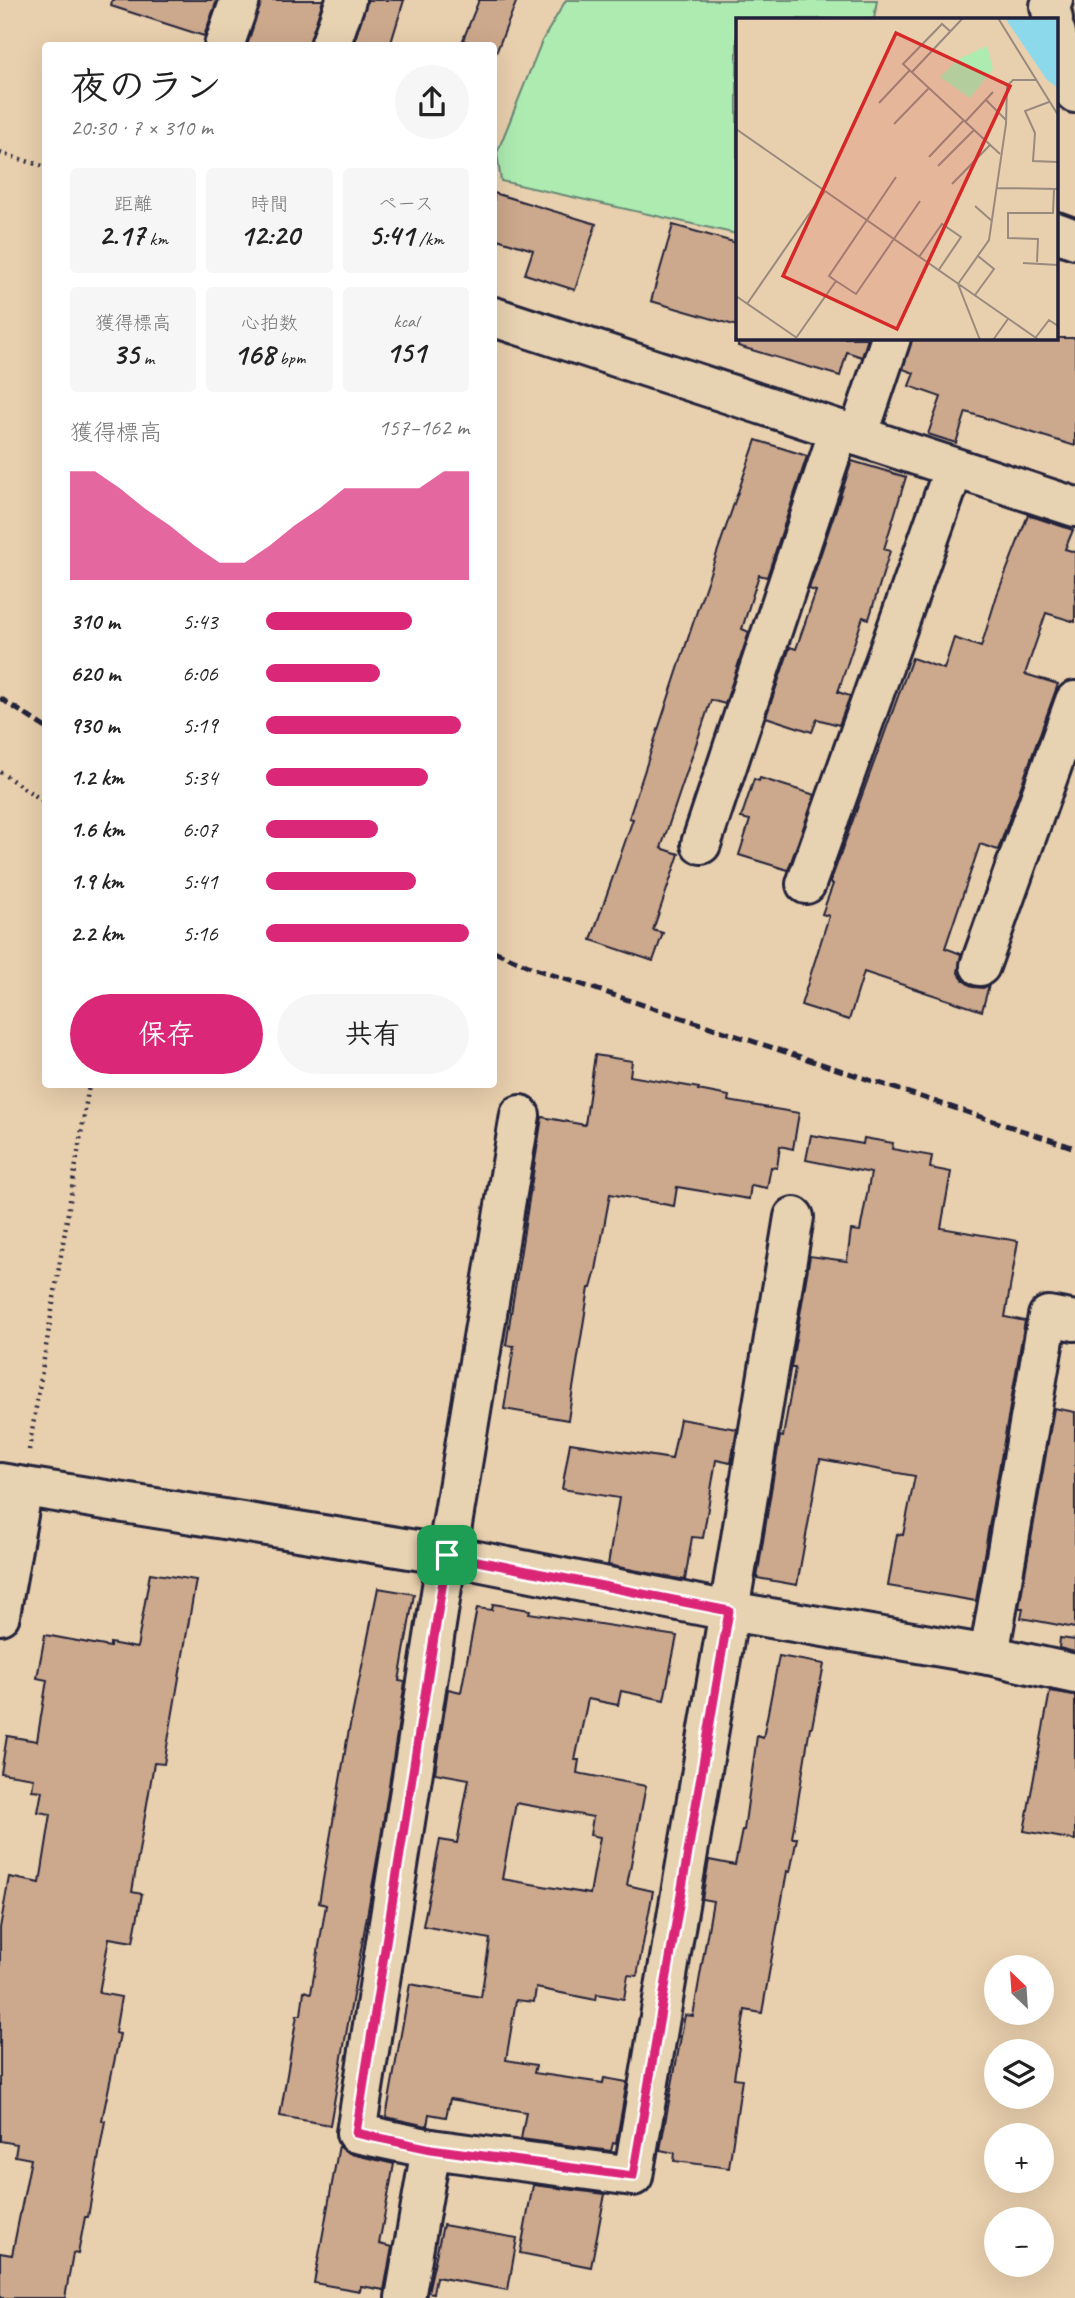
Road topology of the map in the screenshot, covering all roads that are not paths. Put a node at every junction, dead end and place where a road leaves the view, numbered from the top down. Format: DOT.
graph roads {
  1 [pos="240,0"];
  2 [pos="346,0"];
  3 [pos="1053,0"];
  4 [pos="1053,18"];
  5 [pos="225,42"];
  6 [pos="331,42"];
  7 [pos="1058,44"];
  8 [pos="1075,93"];
  9 [pos="1058,233"];
  10 [pos="1075,239"];
  11 [pos="497,318"];
  12 [pos="890,340"];
  13 [pos="849,433"];
  14 [pos="954,468"];
  15 [pos="1075,507"];
  16 [pos="1075,702"];
  17 [pos="701,844"];
  18 [pos="806,884"];
  19 [pos="980,966"];
  20 [pos="520,1115"];
  21 [pos="794,1217"];
  22 [pos="1075,1321"];
  23 [pos="11,1485"];
  24 [pos="447,1555"];
  25 [pos="729,1611"];
  26 [pos="0,1615"];
  27 [pos="989,1655"];
  28 [pos="1075,1674"];
  29 [pos="431,2149"];
  30 [pos="405,2298"];
  1 -- 5 [label="street"];
  2 -- 6 [label="street"];
  3 -- 4 [label="street"];
  7 -- 8 [label="street"];
  9 -- 10 [label="street"];
  11 -- 13 [label="street"];
  12 -- 13 [label="street"];
  13 -- 14 [label="street"];
  13 -- 17 [label="street"];
  14 -- 15 [label="street"];
  14 -- 18 [label="street"];
  16 -- 19 [label="street"];
  20 -- 24 [label="street"];
  21 -- 25 [label="street"];
  22 -- 27 [label="street"];
  23 -- 24 [label="street"];
  23 -- 26 [label="street"];
  24 -- 25 [label="street"];
  24 -- 29 [label="street"];
  25 -- 27 [label="street"];
  25 -- 29 [label="street"];
  27 -- 28 [label="street"];
  29 -- 30 [label="street"];
}
